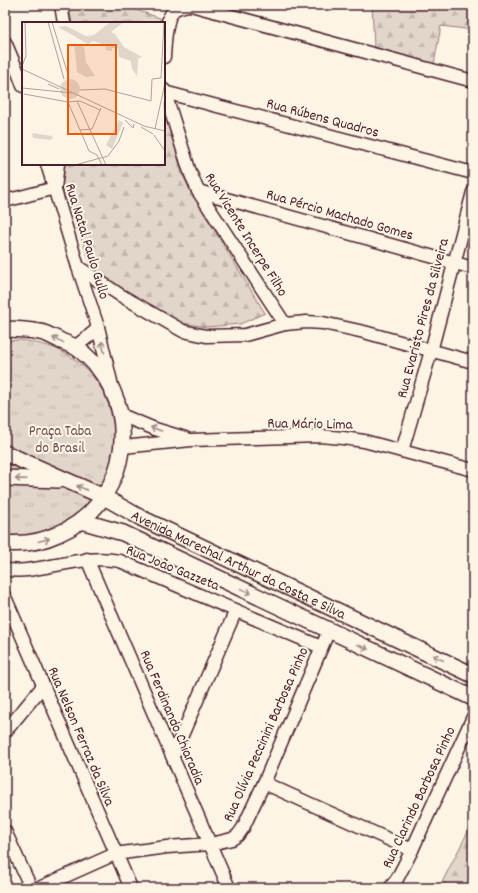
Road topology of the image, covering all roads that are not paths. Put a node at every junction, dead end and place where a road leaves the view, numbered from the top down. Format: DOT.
graph roads {
  1 [pos="61,5"];
  2 [pos="190,5"];
  3 [pos="64,22"];
  4 [pos="5,42"];
  5 [pos="165,48"];
  6 [pos="473,81"];
  7 [pos="22,84"];
  8 [pos="165,91"];
  9 [pos="165,94"];
  10 [pos="47,165"];
  11 [pos="58,165"];
  12 [pos="473,173"];
  13 [pos="55,188"];
  14 [pos="198,191"];
  15 [pos="473,192"];
  16 [pos="5,201"];
  17 [pos="454,262"];
  18 [pos="78,268"];
  19 [pos="473,268"];
  20 [pos="285,324"];
  21 [pos="98,326"];
  22 [pos="6,328"];
  23 [pos="75,347"];
  24 [pos="431,350"];
  25 [pos="473,362"];
  26 [pos="115,395"];
  27 [pos="121,415"];
  28 [pos="191,440"];
  29 [pos="122,447"];
  30 [pos="402,451"];
  31 [pos="5,453"];
  32 [pos="473,470"];
  33 [pos="116,475"];
  34 [pos="5,478"];
  35 [pos="66,480"];
  36 [pos="104,497"];
  37 [pos="129,511"];
  38 [pos="81,521"];
  39 [pos="5,543"];
  40 [pos="88,559"];
  41 [pos="5,570"];
  42 [pos="5,597"];
  43 [pos="236,610"];
  44 [pos="350,617"];
  45 [pos="335,633"];
  46 [pos="321,647"];
  47 [pos="473,675"];
  48 [pos="44,686"];
  49 [pos="473,698"];
  50 [pos="473,717"];
  51 [pos="5,732"];
  52 [pos="173,756"];
  53 [pos="264,783"];
  54 [pos="5,831"];
  55 [pos="211,844"];
  56 [pos="412,850"];
  57 [pos="115,854"];
  58 [pos="31,888"];
  59 [pos="38,888"];
  60 [pos="131,888"];
  61 [pos="229,888"];
  62 [pos="390,888"];
  1 -- 3 [label="street"];
  2 -- 5 [label="street"];
  2 -- 6 [label="street"];
  4 -- 7 [label="street"];
  8 -- 12 [label="street, Rua Rúbens Quadros"];
  9 -- 14 [label="street, Rua Vicente Incerpe Filho"];
  10 -- 13 [label="street, Rua Natal Paulo Gullo"];
  11 -- 13 [label="street"];
  13 -- 16 [label="street"];
  13 -- 18 [label="street, Rua Natal Paulo Gullo"];
  14 -- 17 [label="street, Rua Pércio Machado Gomes"];
  14 -- 20 [label="street, Rua Vicente Incerpe Filho"];
  15 -- 17 [label="street, Rua Evaristo Pires da Silveira"];
  17 -- 19 [label="street, Rua Pércio Machado Gomes"];
  17 -- 24 [label="street, Rua Evaristo Pires da Silveira"];
  18 -- 20 [label="street"];
  18 -- 21 [label="street, Rua Natal Paulo Gullo"];
  20 -- 24 [label="street"];
  21 -- 23 [label="street"];
  26 -- 21 [label="street, Rua Natal Paulo Gullo, one-way"];
  23 -- 22 [label="main road, one-way"];
  23 -- 26 [label="main road"];
  24 -- 25 [label="street"];
  24 -- 30 [label="street, Rua Evaristo Pires da Silveira"];
  26 -- 27 [label="main road"];
  28 -- 27 [label="street, Rua Mário Lima, one-way"];
  27 -- 29 [label="main road"];
  28 -- 29 [label="street, Rua Mário Lima"];
  28 -- 30 [label="street, Rua Mário Lima"];
  29 -- 33 [label="main road"];
  30 -- 32 [label="street, Rua Mário Lima"];
  31 -- 35 [label="main road, Avenida Marechal Arthur da Costa e Silva"];
  33 -- 36 [label="main road"];
  33 -- 37 [label="main road"];
  35 -- 34 [label="main road, one-way"];
  36 -- 35 [label="main road, Avenida Marechal Arthur da Costa e Silva, one-way"];
  36 -- 37 [label="main road, Avenida Marechal Arthur da Costa e Silva"];
  36 -- 38 [label="main road"];
  37 -- 44 [label="main road, Avenida Marechal Arthur da Costa e Silva"];
  39 -- 38 [label="main road, one-way"];
  38 -- 45 [label="main road, Avenida Marechal Arthur da Costa e Silva, one-way"];
  40 -- 41 [label="street, Rua João Gazzeta"];
  40 -- 43 [label="street, Rua João Gazzeta"];
  40 -- 52 [label="street, Rua Ferdinando Chiaradia"];
  42 -- 48 [label="street, Rua Nelson Ferraz da Silva"];
  43 -- 46 [label="street, Rua João Gazzeta"];
  43 -- 52 [label="street"];
  44 -- 45 [label="main road"];
  47 -- 44 [label="main road, Avenida Marechal Arthur da Costa e Silva, one-way"];
  45 -- 46 [label="street, Rua Olívia Peccinini Barbosa Pinho"];
  45 -- 49 [label="main road, Avenida Marechal Arthur da Costa e Silva, one-way"];
  46 -- 53 [label="street, Rua Olívia Peccinini Barbosa Pinho"];
  48 -- 51 [label="street"];
  48 -- 57 [label="street, Rua Nelson Ferraz da Silva"];
  50 -- 56 [label="street, Rua Clarindo Barbosa Pinho"];
  52 -- 55 [label="street, Rua Ferdinando Chiaradia"];
  53 -- 55 [label="street, Rua Olívia Peccinini Barbosa Pinho"];
  53 -- 56 [label="street"];
  54 -- 58 [label="street"];
  55 -- 57 [label="street, Rua Olívia Peccinini Barbosa Pinho"];
  55 -- 61 [label="street, Rua Ferdinando Chiaradia"];
  56 -- 62 [label="street, Rua Clarindo Barbosa Pinho"];
  57 -- 59 [label="street, Rua Olívia Peccinini Barbosa Pinho"];
  57 -- 60 [label="street, Rua Nelson Ferraz da Silva"];
}
